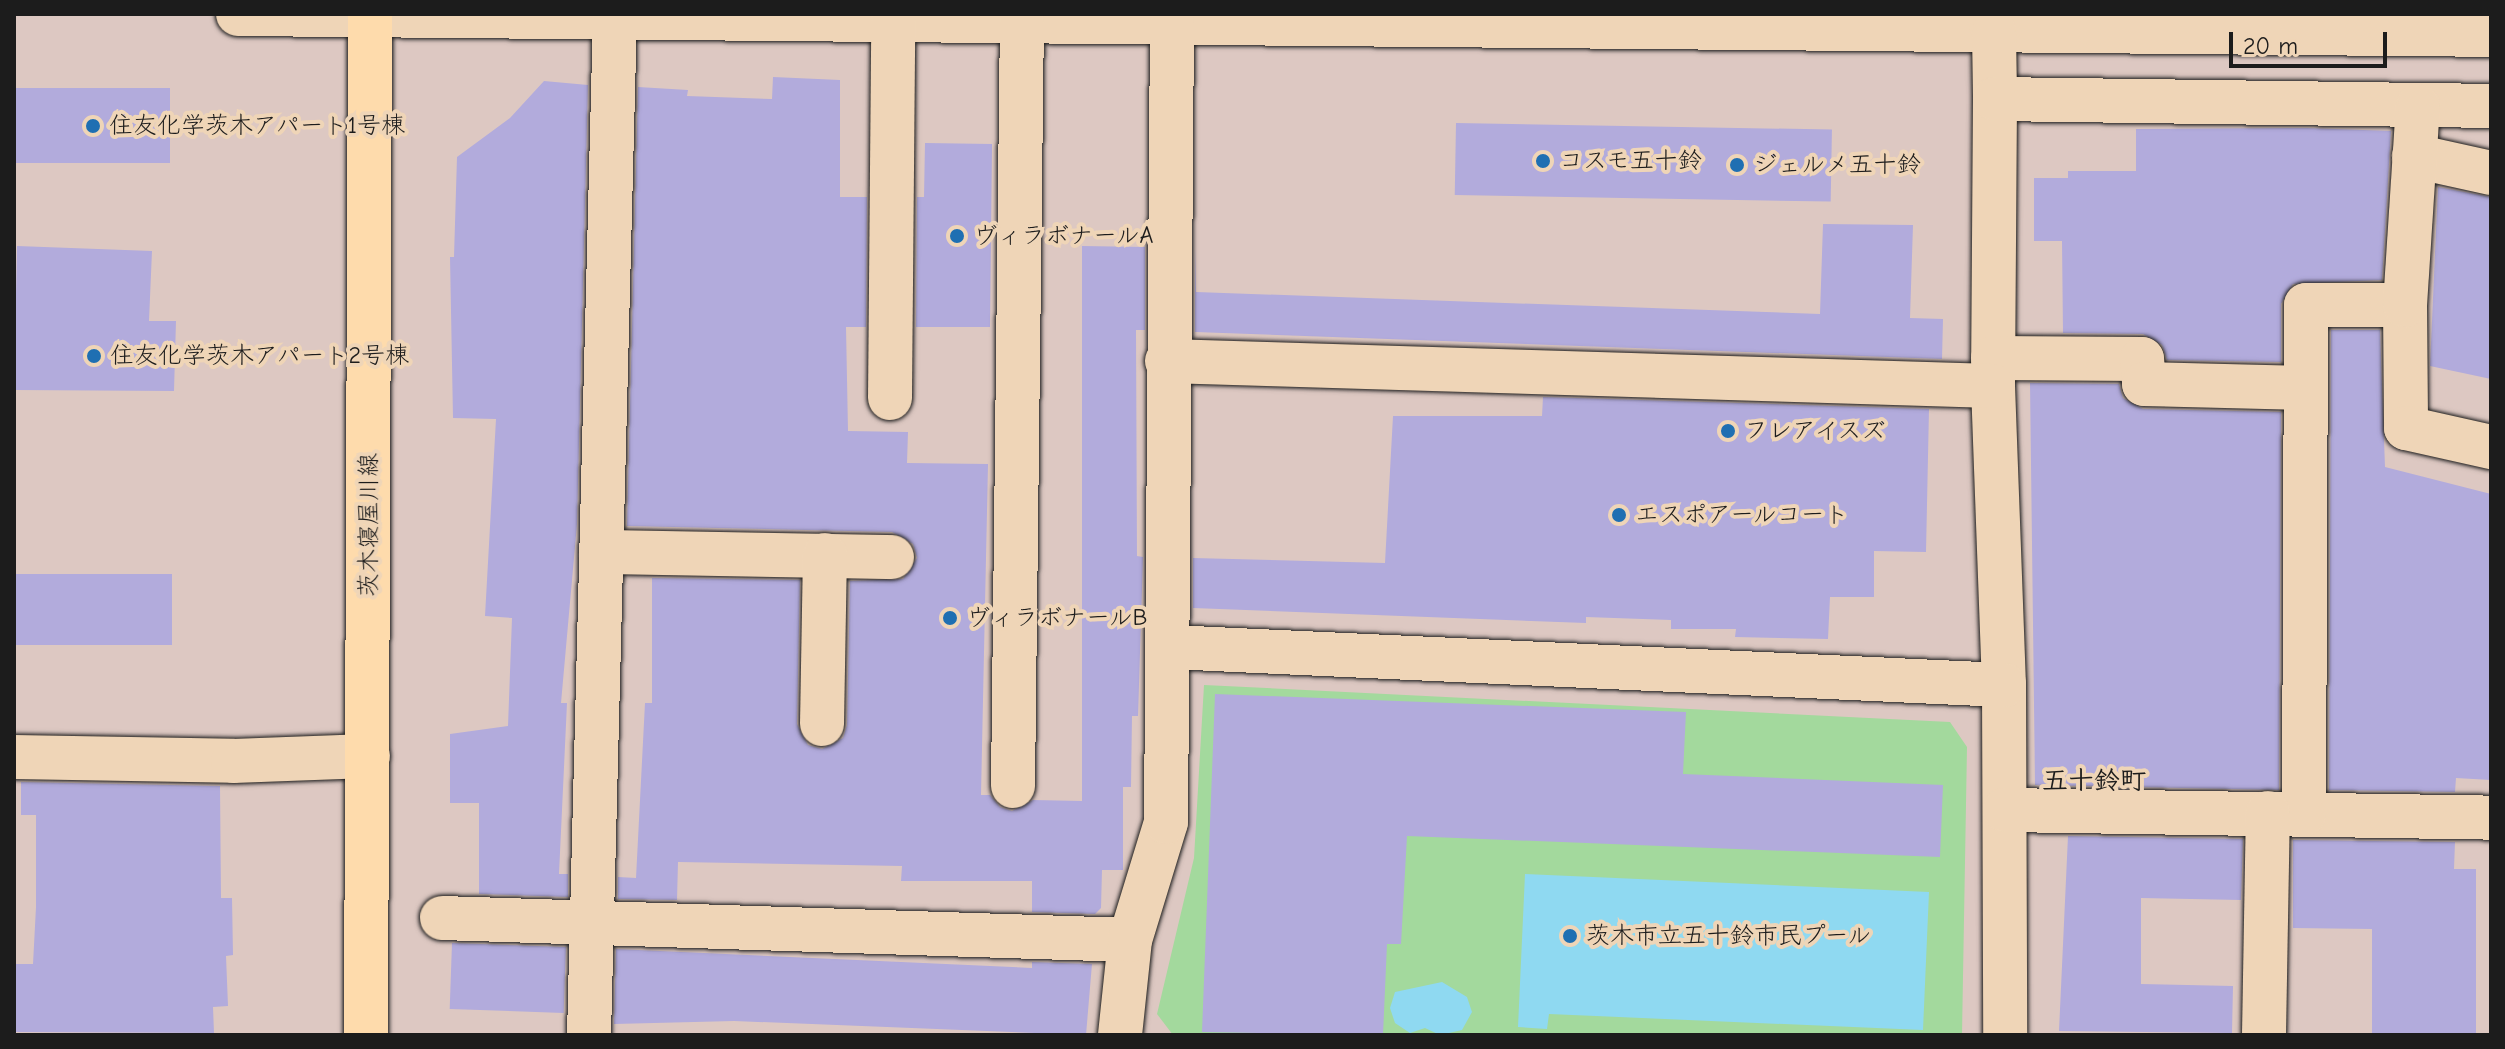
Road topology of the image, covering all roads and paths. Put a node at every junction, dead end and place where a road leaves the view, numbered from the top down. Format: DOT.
graph roads {
  1 [pos="238,14"];
  2 [pos="370,16"];
  3 [pos="615,18"];
  4 [pos="1124,18"];
  5 [pos="1462,20"];
  6 [pos="893,21"];
  7 [pos="1022,22"];
  8 [pos="1991,23"];
  9 [pos="1172,24"];
  10 [pos="2491,35"];
  11 [pos="1995,99"];
  12 [pos="2418,106"];
  13 [pos="2491,106"];
  14 [pos="2414,156"];
  15 [pos="2491,173"];
  16 [pos="2405,305"];
  17 [pos="1167,361"];
  18 [pos="1993,372"];
  19 [pos="2306,388"];
  20 [pos="890,398"];
  21 [pos="2491,447"];
  22 [pos="601,552"];
  23 [pos="825,555"];
  24 [pos="892,557"];
  25 [pos="1170,647"];
  26 [pos="2004,685"];
  27 [pos="822,724"];
  28 [pos="368,756"];
  29 [pos="14,757"];
  30 [pos="1013,786"];
  31 [pos="2005,810"];
  32 [pos="2286,813"];
  33 [pos="2491,818"];
  34 [pos="442,918"];
  35 [pos="592,927"];
  36 [pos="1130,940"];
  37 [pos="366,1035"];
  38 [pos="589,1035"];
  39 [pos="1120,1035"];
  40 [pos="2005,1035"];
  41 [pos="2264,1035"];
  1 -- 2 [label="street"];
  2 -- 3 [label="street"];
  2 -- 28 [label="main road, 茨木寝屋川線"];
  3 -- 6 [label="street"];
  3 -- 22 [label="street"];
  4 -- 7 [label="street"];
  4 -- 9 [label="street"];
  5 -- 8 [label="street"];
  5 -- 9 [label="street"];
  6 -- 7 [label="street"];
  6 -- 20 [label="street"];
  7 -- 30 [label="street"];
  8 -- 10 [label="street"];
  8 -- 11 [label="street"];
  9 -- 17 [label="street"];
  11 -- 12 [label="street"];
  11 -- 18 [label="street"];
  12 -- 13 [label="street"];
  12 -- 14 [label="street"];
  14 -- 15 [label="street"];
  14 -- 16 [label="street"];
  16 -- 19 [label="street"];
  16 -- 21 [label="street"];
  17 -- 18 [label="street"];
  17 -- 25 [label="street"];
  18 -- 19 [label="street"];
  18 -- 26 [label="street"];
  19 -- 32 [label="street"];
  22 -- 23 [label="street"];
  22 -- 35 [label="street"];
  23 -- 24 [label="street"];
  23 -- 27 [label="street"];
  25 -- 26 [label="street"];
  25 -- 36 [label="street"];
  26 -- 31 [label="street"];
  28 -- 29 [label="street"];
  28 -- 37 [label="main road, 茨木寝屋川線"];
  31 -- 32 [label="street"];
  31 -- 40 [label="street"];
  32 -- 33 [label="street"];
  32 -- 41 [label="street"];
  34 -- 35 [label="street"];
  35 -- 36 [label="street"];
  35 -- 38 [label="street"];
  36 -- 39 [label="street"];
}
